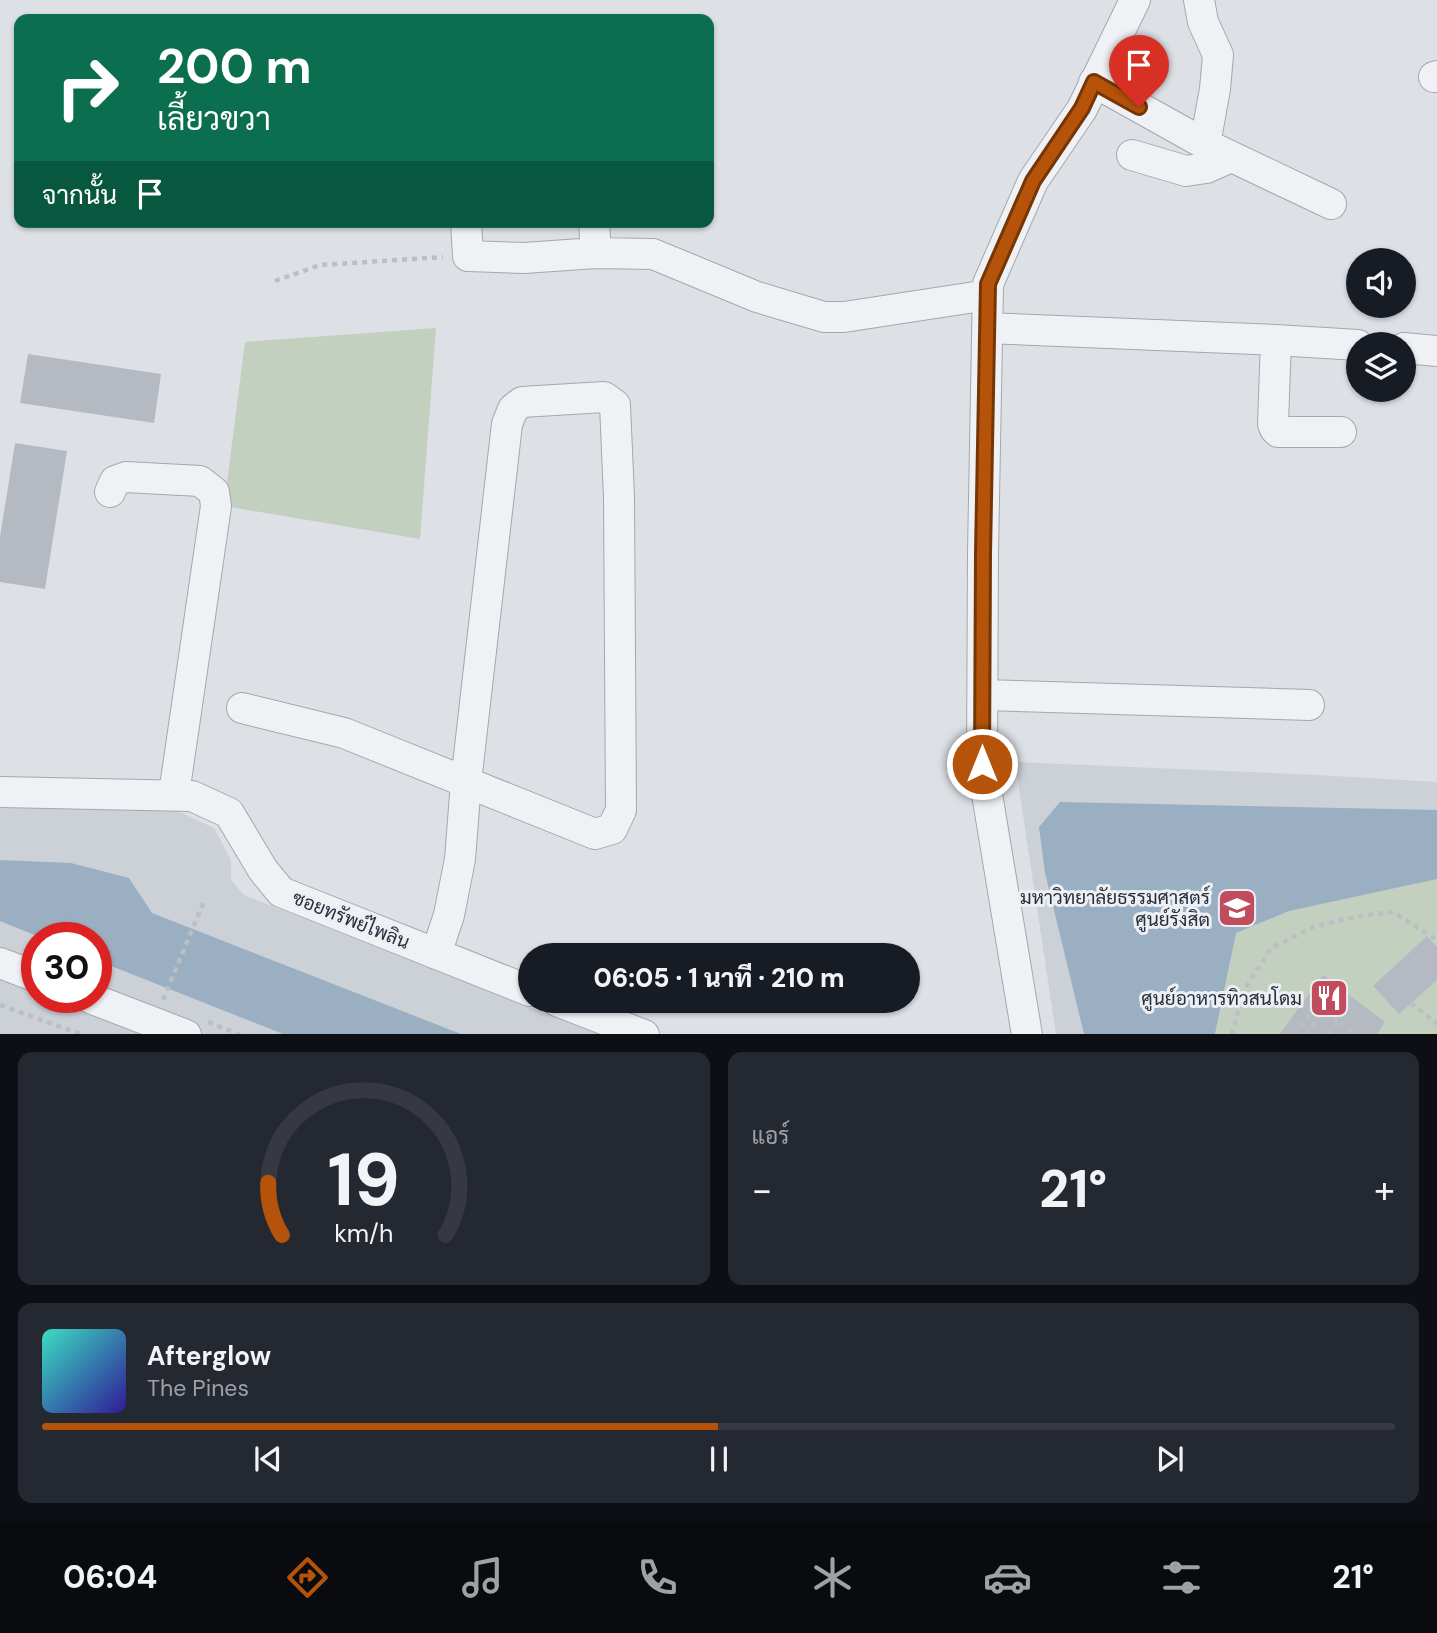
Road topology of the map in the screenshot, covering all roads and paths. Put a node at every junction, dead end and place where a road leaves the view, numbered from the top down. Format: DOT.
graph roads {
  1 [pos="1135,0"];
  2 [pos="1199,0"];
  3 [pos="1094,82"];
  4 [pos="1218,150"];
  5 [pos="1132,155"];
  6 [pos="1331,204"];
  7 [pos="466,228"];
  8 [pos="594,228"];
  9 [pos="596,253"];
  10 [pos="468,256"];
  11 [pos="275,281"];
  12 [pos="988,295"];
  13 [pos="987,328"];
  14 [pos="1276,340"];
  15 [pos="1346,344"];
  16 [pos="1416,349"];
  17 [pos="1437,351"];
  18 [pos="1341,432"];
  19 [pos="110,492"];
  20 [pos="983,695"];
  21 [pos="1309,705"];
  22 [pos="242,708"];
  23 [pos="466,782"];
  24 [pos="0,792"];
  25 [pos="174,794"];
  26 [pos="205,901"];
  27 [pos="1437,940"];
  28 [pos="436,954"];
  29 [pos="0,963"];
  30 [pos="21,971"];
  31 [pos="518,986"];
  32 [pos="166,993"];
  33 [pos="1412,1003"];
  34 [pos="0,1004"];
  35 [pos="112,1006"];
  36 [pos="1324,1010"];
  37 [pos="589,1013"];
  38 [pos="1338,1021"];
  39 [pos="1437,1024"];
  40 [pos="83,1034"];
  41 [pos="186,1034"];
  42 [pos="644,1034"];
  43 [pos="1027,1034"];
  44 [pos="1232,1034"];
  45 [pos="1294,1034"];
  46 [pos="1306,1034"];
  47 [pos="1328,1034"];
  48 [pos="1357,1034"];
  1 -- 3 [label="street"];
  2 -- 4 [label="street"];
  3 -- 4 [label="street"];
  3 -- 12 [label="street"];
  4 -- 5 [label="street"];
  4 -- 6 [label="street"];
  7 -- 10 [label="street"];
  8 -- 9 [label="street"];
  9 -- 10 [label="street"];
  9 -- 12 [label="street"];
  10 -- 11 [label="path"];
  12 -- 13 [label="street"];
  13 -- 14 [label="street"];
  13 -- 20 [label="street"];
  14 -- 15 [label="street"];
  14 -- 18 [label="street"];
  16 -- 17 [label="street"];
  19 -- 25 [label="street"];
  20 -- 21 [label="street"];
  20 -- 43 [label="street"];
  22 -- 23 [label="street"];
  23 -- 23 [label="street"];
  23 -- 28 [label="street"];
  24 -- 25 [label="street, ซอยทรัพย์ไพลิน"];
  25 -- 28 [label="street, ซอยทรัพย์ไพลิน"];
  26 -- 32 [label="path"];
  27 -- 44 [label="path"];
  28 -- 31 [label="street, ซอยทรัพย์ไพลิน"];
  29 -- 30 [label="street"];
  33 -- 39 [label="path"];
  34 -- 40 [label="path"];
  35 -- 41 [label="street"];
  36 -- 38 [label="path"];
  36 -- 45 [label="path"];
  36 -- 46 [label="path"];
  37 -- 42 [label="street"];
  38 -- 47 [label="path"];
  38 -- 48 [label="path"];
}
